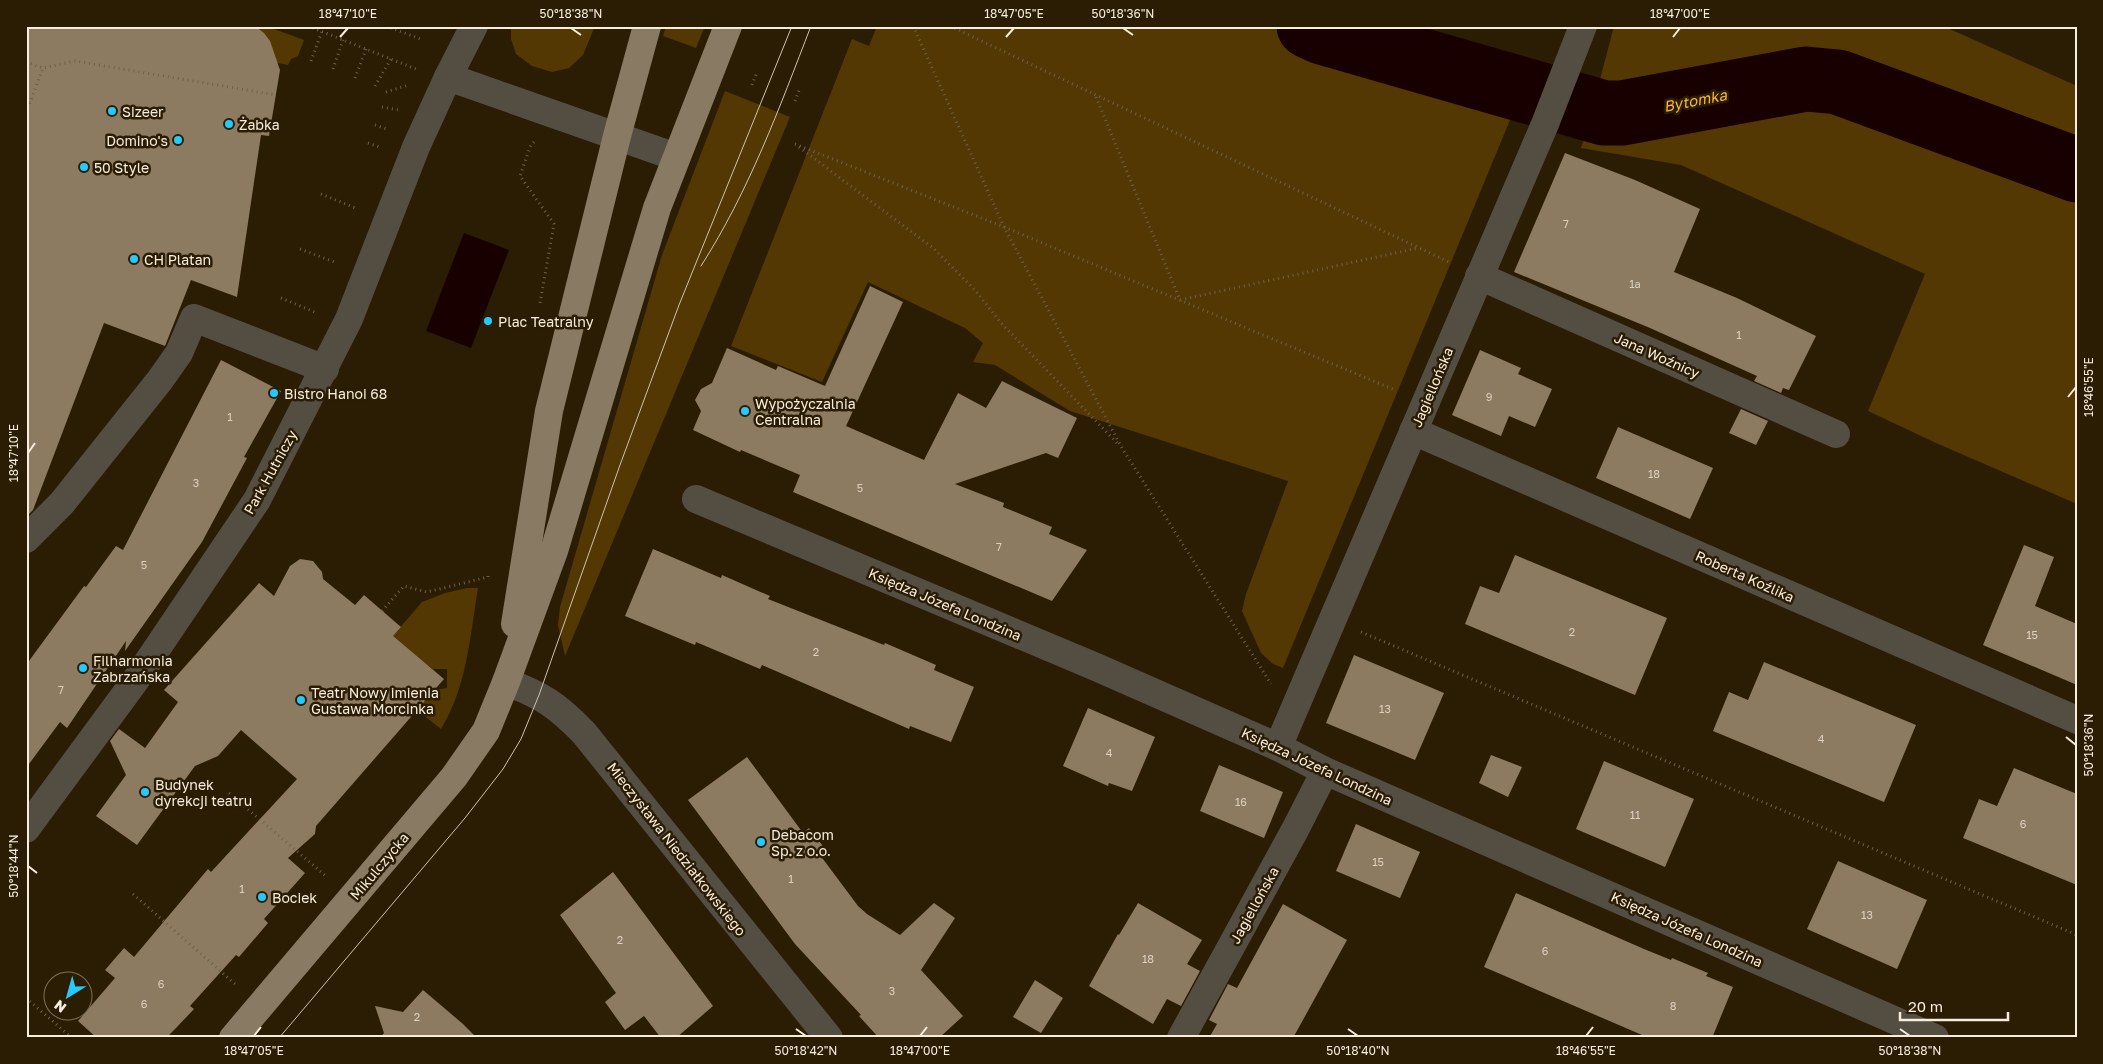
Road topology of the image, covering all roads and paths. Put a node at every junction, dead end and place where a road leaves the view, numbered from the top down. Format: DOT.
graph roads {
  1 [pos="308,26"];
  2 [pos="386,26"];
  3 [pos="474,26"];
  4 [pos="647,26"];
  5 [pos="728,26"];
  6 [pos="915,26"];
  7 [pos="950,26"];
  8 [pos="1583,26"];
  9 [pos="322,31"];
  10 [pos="343,40"];
  11 [pos="423,40"];
  12 [pos="366,49"];
  13 [pos="391,59"];
  14 [pos="311,60"];
  15 [pos="26,62"];
  16 [pos="43,68"];
  17 [pos="333,69"];
  18 [pos="757,72"];
  19 [pos="448,77"];
  20 [pos="355,78"];
  21 [pos="752,84"];
  22 [pos="375,86"];
  23 [pos="402,87"];
  24 [pos="800,88"];
  25 [pos="386,92"];
  26 [pos="276,95"];
  27 [pos="1096,96"];
  28 [pos="795,101"];
  29 [pos="382,107"];
  30 [pos="399,110"];
  31 [pos="26,113"];
  32 [pos="375,125"];
  33 [pos="390,131"];
  34 [pos="617,136"];
  35 [pos="368,143"];
  36 [pos="530,147"];
  37 [pos="383,149"];
  38 [pos="676,157"];
  39 [pos="321,194"];
  40 [pos="356,208"];
  41 [pos="1004,227"];
  42 [pos="1418,248"];
  43 [pos="300,249"];
  44 [pos="332,262"];
  45 [pos="1479,276"];
  46 [pos="281,298"];
  47 [pos="1180,300"];
  48 [pos="538,309"];
  49 [pos="322,315"];
  50 [pos="325,369"];
  51 [pos="1425,403"];
  52 [pos="1413,431"];
  53 [pos="1836,434"];
  54 [pos="1122,448"];
  55 [pos="696,499"];
  56 [pos="26,540"];
  57 [pos="489,567"];
  58 [pos="382,611"];
  59 [pos="1332,620"];
  60 [pos="506,682"];
  61 [pos="1291,716"];
  62 [pos="2077,720"];
  63 [pos="1278,747"];
  64 [pos="1325,771"];
  65 [pos="228,792"];
  66 [pos="26,829"];
  67 [pos="333,883"];
  68 [pos="133,894"];
  69 [pos="2077,935"];
  70 [pos="241,990"];
  71 [pos="26,998"];
  72 [pos="72,1038"];
  73 [pos="233,1038"];
  74 [pos="829,1038"];
  75 [pos="1181,1038"];
  76 [pos="1935,1038"];
  1 -- 9 [label="path"];
  2 -- 11 [label="path"];
  3 -- 19 [label="street, Park Hutniczy"];
  4 -- 34 [label="main road"];
  5 -- 38 [label="main road"];
  6 -- 41 [label="path"];
  7 -- 27 [label="path"];
  8 -- 45 [label="street, Jagiellońska"];
  9 -- 10 [label="path"];
  9 -- 14 [label="path"];
  10 -- 12 [label="path"];
  10 -- 17 [label="path"];
  12 -- 13 [label="path"];
  12 -- 20 [label="path"];
  13 -- 19 [label="path"];
  13 -- 22 [label="path"];
  15 -- 16 [label="path"];
  16 -- 26 [label="path"];
  16 -- 31 [label="path"];
  18 -- 21 [label="path"];
  19 -- 34 [label="street"];
  19 -- 50 [label="street, Park Hutniczy"];
  23 -- 25 [label="path"];
  24 -- 28 [label="path"];
  27 -- 42 [label="path"];
  27 -- 47 [label="path"];
  29 -- 30 [label="path"];
  32 -- 33 [label="path"];
  34 -- 38 [label="street"];
  34 -- 60 [label="main road"];
  35 -- 37 [label="path"];
  36 -- 48 [label="path"];
  38 -- 60 [label="main road"];
  39 -- 40 [label="path"];
  41 -- 47 [label="path"];
  41 -- 54 [label="path"];
  41 -- 54 [label="path"];
  42 -- 45 [label="path"];
  42 -- 47 [label="path"];
  43 -- 44 [label="path"];
  45 -- 51 [label="street, Jagiellońska"];
  45 -- 53 [label="street, Jana Woźnicy"];
  46 -- 49 [label="path"];
  47 -- 51 [label="path"];
  50 -- 56 [label="street"];
  50 -- 66 [label="street, Park Hutniczy"];
  51 -- 52 [label="street, Jagiellońska"];
  52 -- 59 [label="street, Jagiellońska"];
  52 -- 62 [label="street, Roberta Koźlika"];
  54 -- 61 [label="path"];
  55 -- 63 [label="street, Księdza Józefa Londzina"];
  57 -- 58 [label="path"];
  59 -- 61 [label="street, Jagiellońska"];
  59 -- 69 [label="path"];
  60 -- 73 [label="main road, Mikulczycka"];
  60 -- 74 [label="street, Mieczysława Niedziałkowskiego"];
  61 -- 63 [label="street, Jagiellońska"];
  63 -- 64 [label="street, Księdza Józefa Londzina"];
  64 -- 75 [label="street, Jagiellońska"];
  64 -- 76 [label="street, Księdza Józefa Londzina"];
  65 -- 67 [label="path"];
  68 -- 70 [label="path"];
  71 -- 72 [label="path"];
}
